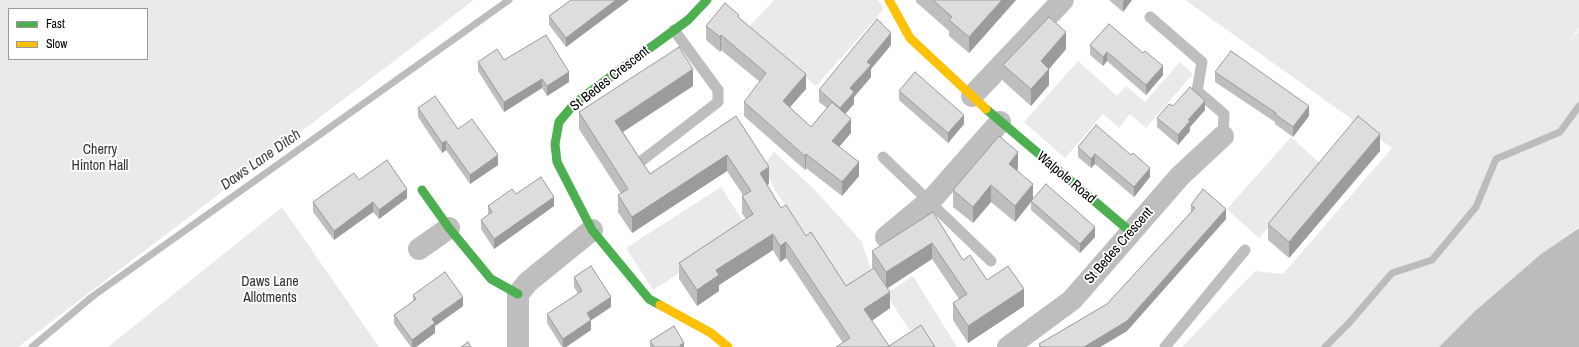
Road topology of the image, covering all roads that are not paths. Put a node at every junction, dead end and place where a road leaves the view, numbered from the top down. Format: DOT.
graph roads {
  1 [pos="707,0"];
  2 [pos="889,0"];
  3 [pos="1063,0"];
  4 [pos="1150,17"];
  5 [pos="674,30"];
  6 [pos="972,96"];
  7 [pos="1000,122"];
  8 [pos="1223,136"];
  9 [pos="883,156"];
  10 [pos="640,162"];
  11 [pos="422,190"];
  12 [pos="929,201"];
  13 [pos="449,228"];
  14 [pos="592,230"];
  15 [pos="1132,233"];
  16 [pos="886,237"];
  17 [pos="419,249"];
  18 [pos="1245,250"];
  19 [pos="991,261"];
  20 [pos="518,294"];
  21 [pos="518,347"];
  22 [pos="728,347"];
  23 [pos="1008,347"];
  24 [pos="1165,347"];
  1 -- 5 [label="street, St Bedes Crescent"];
  2 -- 6 [label="street, Walpole Road"];
  3 -- 6 [label="street"];
  4 -- 8 [label="lane"];
  5 -- 10 [label="lane"];
  5 -- 14 [label="street, St Bedes Crescent"];
  6 -- 7 [label="street, Walpole Road"];
  7 -- 12 [label="street"];
  7 -- 15 [label="street, Walpole Road"];
  8 -- 15 [label="street, St Bedes Crescent"];
  9 -- 12 [label="lane"];
  11 -- 13 [label="street"];
  12 -- 16 [label="street"];
  12 -- 19 [label="lane"];
  13 -- 17 [label="street"];
  13 -- 20 [label="street"];
  14 -- 20 [label="street"];
  14 -- 22 [label="street, St Bedes Crescent"];
  15 -- 23 [label="street, St Bedes Crescent"];
  18 -- 24 [label="lane"];
  20 -- 21 [label="street"];
}
